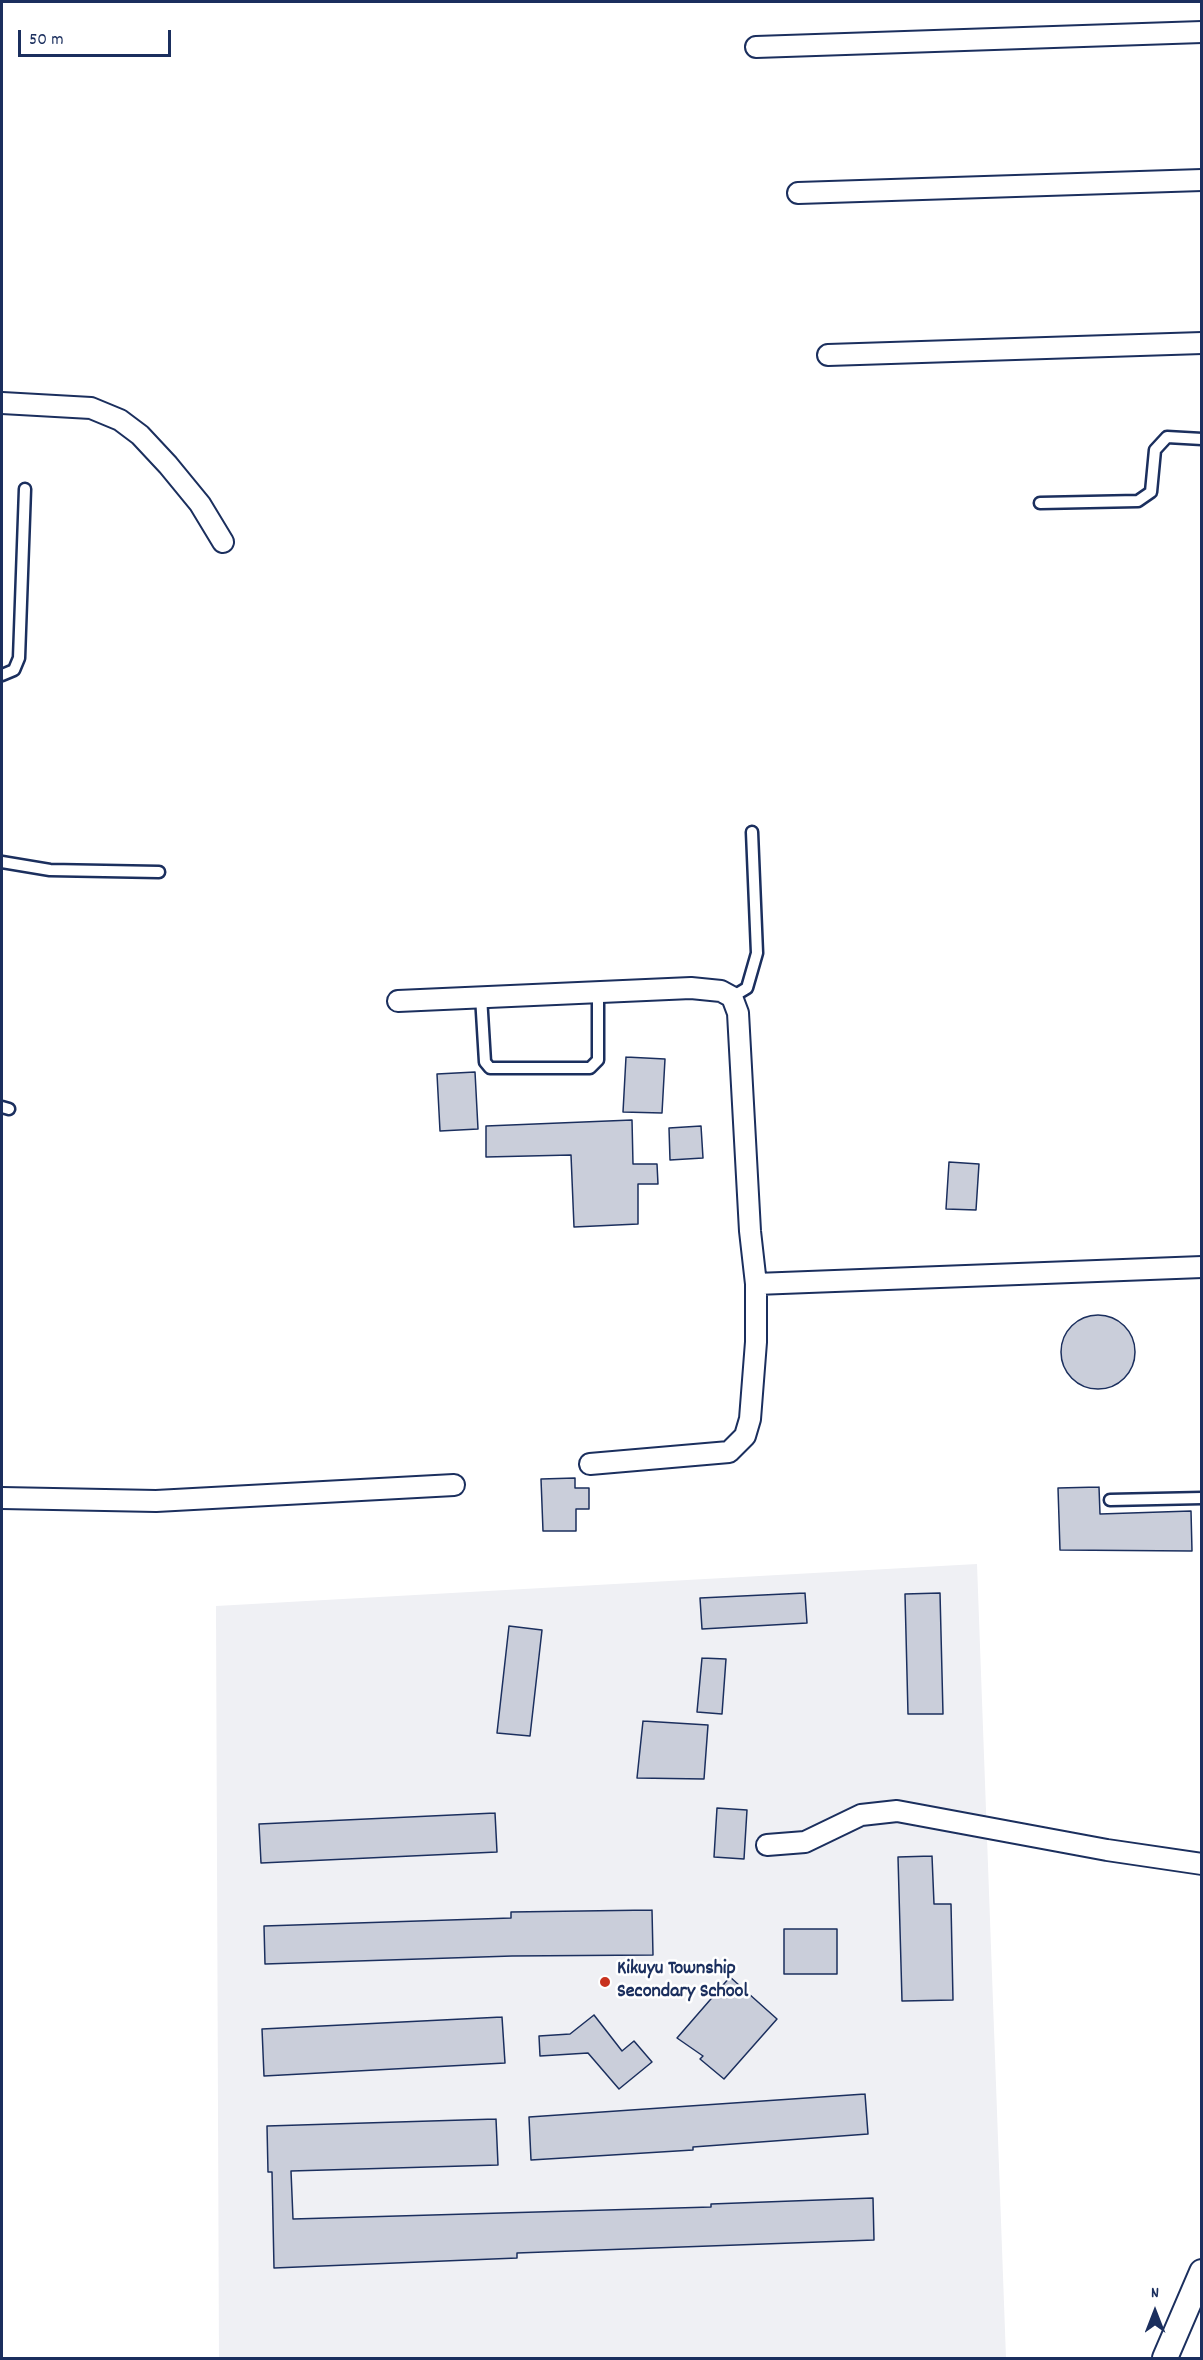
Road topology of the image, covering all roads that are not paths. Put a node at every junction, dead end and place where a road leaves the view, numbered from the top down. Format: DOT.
graph roads {
  1 [pos="1202,32"];
  2 [pos="756,47"];
  3 [pos="1202,180"];
  4 [pos="798,193"];
  5 [pos="1202,343"];
  6 [pos="828,355"];
  7 [pos="2,403"];
  8 [pos="1202,438"];
  9 [pos="25,489"];
  10 [pos="1040,503"];
  11 [pos="223,542"];
  12 [pos="2,675"];
  13 [pos="752,832"];
  14 [pos="2,862"];
  15 [pos="159,872"];
  16 [pos="598,991"];
  17 [pos="481,996"];
  18 [pos="732,997"];
  19 [pos="398,1001"];
  20 [pos="1202,1267"];
  21 [pos="756,1284"];
  22 [pos="590,1464"];
  23 [pos="454,1485"];
  24 [pos="2,1498"];
  25 [pos="1202,1498"];
  26 [pos="1110,1500"];
  27 [pos="767,1845"];
  28 [pos="1202,1864"];
  29 [pos="1202,2272"];
  30 [pos="1166,2358"];
  1 -- 2 [label="street"];
  3 -- 4 [label="street"];
  5 -- 6 [label="street"];
  7 -- 11 [label="street"];
  8 -- 10 [label="lane"];
  9 -- 12 [label="lane"];
  13 -- 18 [label="lane"];
  14 -- 15 [label="lane"];
  16 -- 17 [label="street"];
  16 -- 17 [label="lane"];
  16 -- 18 [label="street"];
  17 -- 19 [label="street"];
  18 -- 21 [label="street"];
  20 -- 21 [label="street"];
  21 -- 22 [label="street"];
  23 -- 24 [label="street"];
  25 -- 26 [label="lane"];
  27 -- 28 [label="street"];
  29 -- 30 [label="street"];
}
